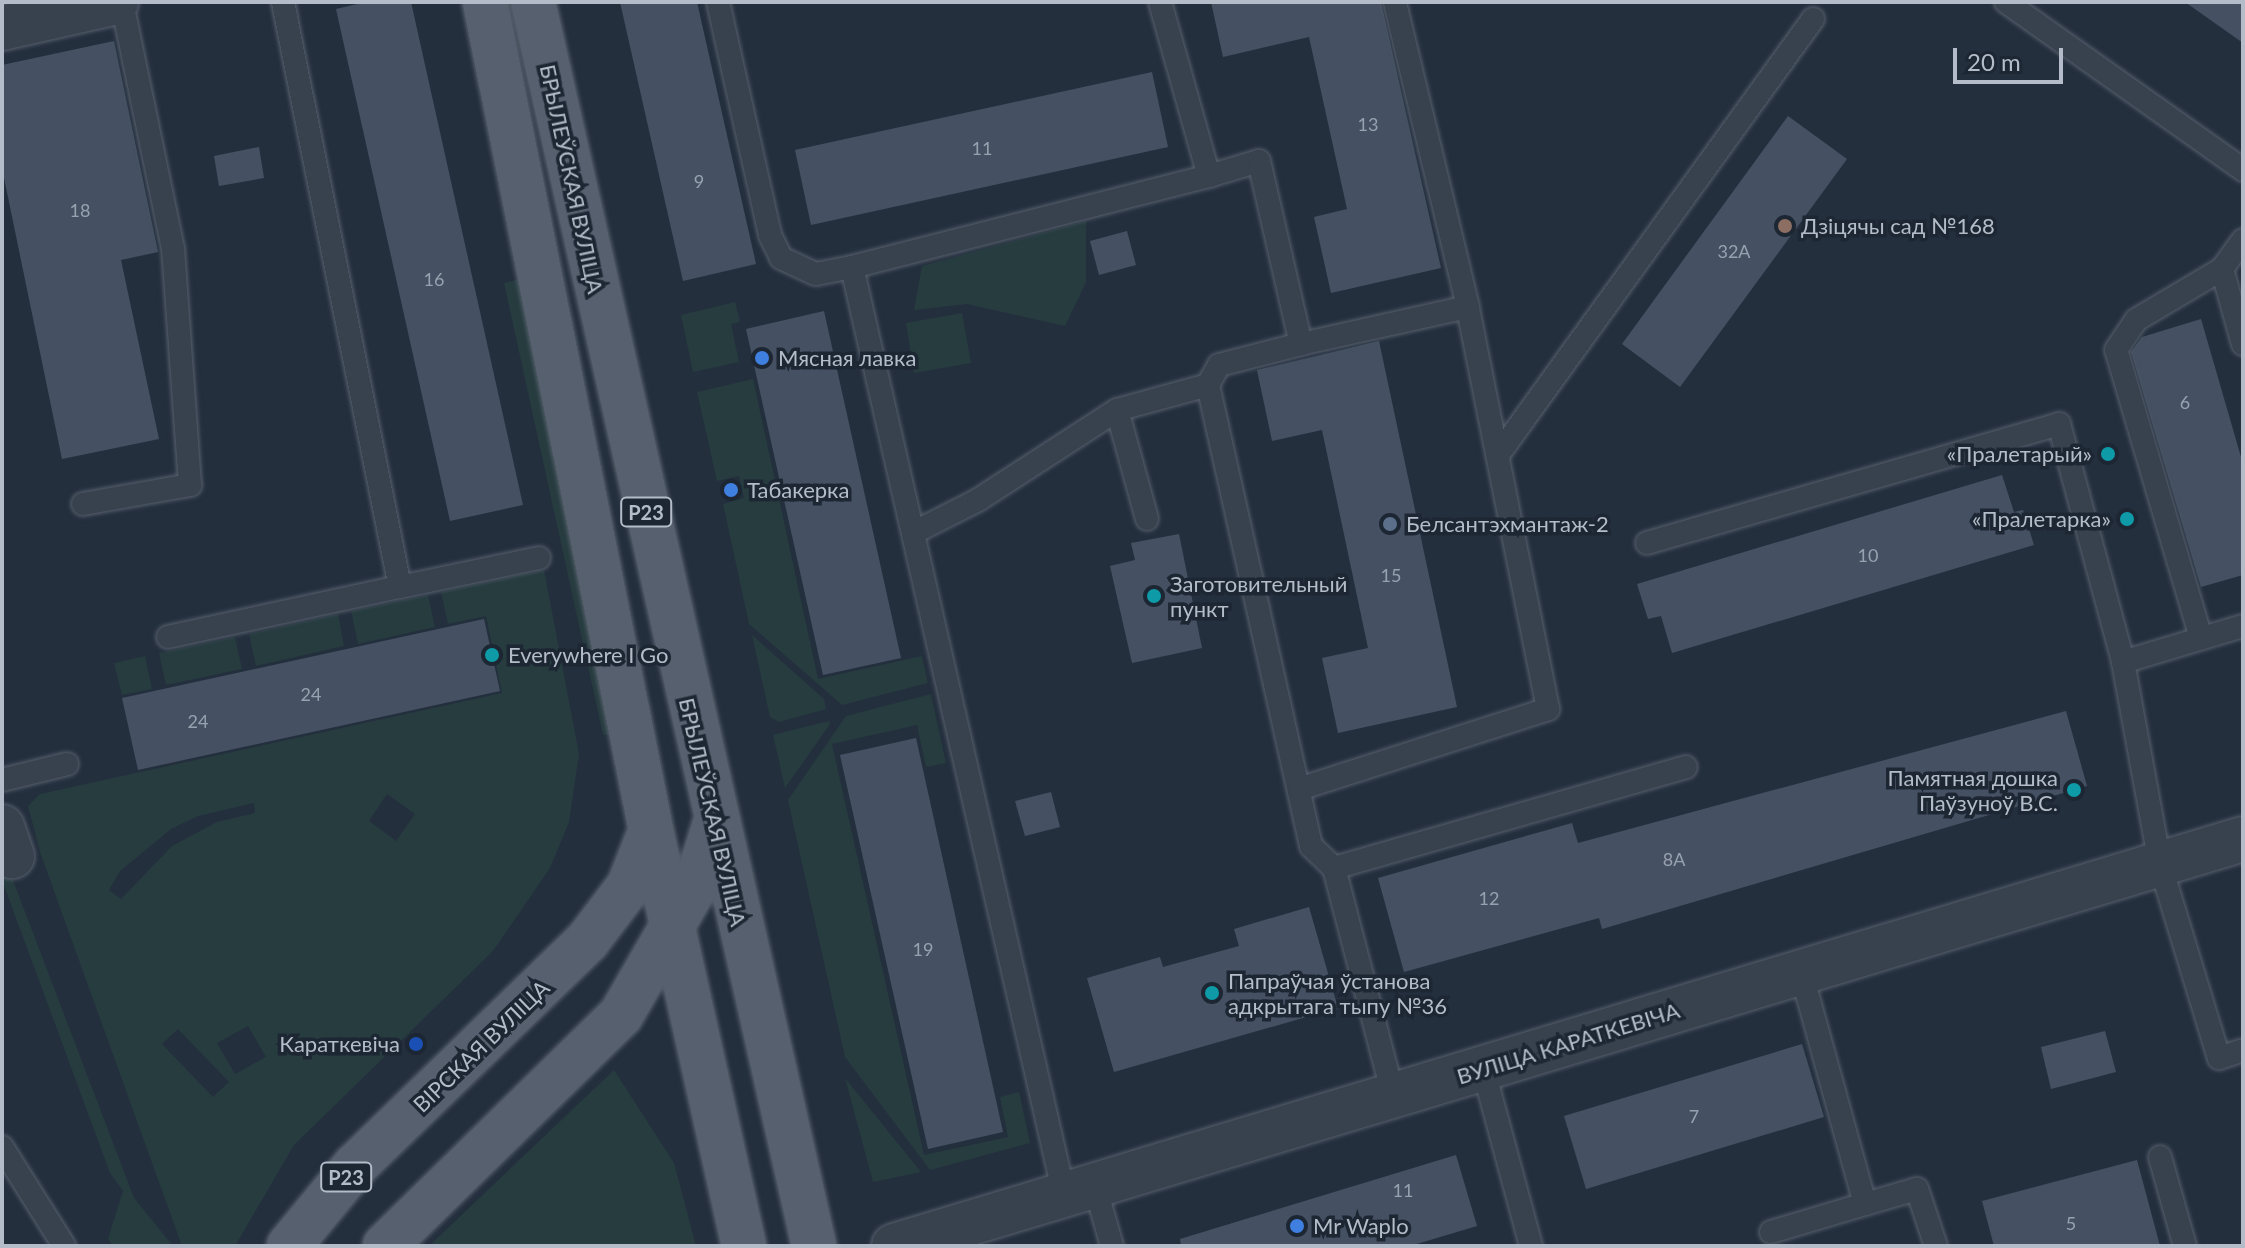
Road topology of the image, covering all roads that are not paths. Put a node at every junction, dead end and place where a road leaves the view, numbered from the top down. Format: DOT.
graph roads {
  1 [pos="119,2"];
  2 [pos="283,2"];
  3 [pos="485,2"];
  4 [pos="533,2"];
  5 [pos="718,2"];
  6 [pos="1160,2"];
  7 [pos="1395,2"];
  8 [pos="2006,2"];
  9 [pos="1813,19"];
  10 [pos="2,28"];
  11 [pos="2243,170"];
  12 [pos="1209,176"];
  13 [pos="2243,240"];
  14 [pos="852,267"];
  15 [pos="2222,269"];
  16 [pos="1468,307"];
  17 [pos="1301,344"];
  18 [pos="2243,344"];
  19 [pos="1208,385"];
  20 [pos="1117,410"];
  21 [pos="1498,455"];
  22 [pos="83,504"];
  23 [pos="1147,519"];
  24 [pos="913,533"];
  25 [pos="1647,543"];
  26 [pos="539,558"];
  27 [pos="400,587"];
  28 [pos="2243,626"];
  29 [pos="168,637"];
  30 [pos="2201,638"];
  31 [pos="2123,662"];
  32 [pos="67,764"];
  33 [pos="1686,767"];
  34 [pos="2,780"];
  35 [pos="1299,789"];
  36 [pos="715,825"];
  37 [pos="651,830"];
  38 [pos="2243,839"];
  39 [pos="2160,864"];
  40 [pos="1334,868"];
  41 [pos="674,928"];
  42 [pos="588,940"];
  43 [pos="1801,972"];
  44 [pos="621,1015"];
  45 [pos="761,1021"];
  46 [pos="701,1043"];
  47 [pos="2243,1050"];
  48 [pos="1483,1068"];
  49 [pos="1393,1095"];
  50 [pos="2,1147"];
  51 [pos="2160,1157"];
  52 [pos="1079,1190"];
  53 [pos="1865,1204"];
  54 [pos="1771,1232"];
  55 [pos="64,1246"];
  56 [pos="289,1246"];
  57 [pos="385,1246"];
  58 [pos="744,1246"];
  59 [pos="814,1246"];
  60 [pos="894,1246"];
  61 [pos="1112,1246"];
  62 [pos="1531,1246"];
  63 [pos="1936,1246"];
  64 [pos="2185,1246"];
  1 -- 10 [label="street"];
  1 -- 22 [label="lane"];
  2 -- 27 [label="lane"];
  3 -- 37 [label="main road, Р23"];
  4 -- 36 [label="main road, БРЫЛЕЎСКАЯ ВУЛІЦА / Р23"];
  5 -- 14 [label="lane"];
  6 -- 12 [label="lane"];
  7 -- 16 [label="lane"];
  8 -- 11 [label="lane"];
  9 -- 21 [label="lane"];
  12 -- 14 [label="lane"];
  12 -- 17 [label="lane"];
  13 -- 15 [label="lane"];
  14 -- 24 [label="lane"];
  15 -- 18 [label="lane"];
  15 -- 30 [label="lane"];
  16 -- 17 [label="lane"];
  16 -- 21 [label="lane"];
  17 -- 19 [label="lane"];
  19 -- 20 [label="lane"];
  19 -- 35 [label="lane"];
  20 -- 23 [label="lane"];
  20 -- 24 [label="lane"];
  21 -- 35 [label="lane"];
  24 -- 52 [label="lane"];
  25 -- 31 [label="lane"];
  26 -- 27 [label="lane"];
  27 -- 29 [label="lane"];
  28 -- 30 [label="lane"];
  30 -- 31 [label="lane"];
  31 -- 39 [label="lane"];
  32 -- 34 [label="lane"];
  33 -- 40 [label="lane"];
  35 -- 40 [label="lane"];
  36 -- 41 [label="main road"];
  36 -- 45 [label="main road, БРЫЛЕЎСКАЯ ВУЛІЦА"];
  37 -- 41 [label="main road"];
  37 -- 42 [label="main road, ВІРСКАЯ ВУЛІЦА / Р23"];
  38 -- 39 [label="street, ВУЛІЦА КАРАТКЕВІЧА"];
  39 -- 43 [label="street, ВУЛІЦА КАРАТКЕВІЧА"];
  39 -- 47 [label="lane"];
  40 -- 49 [label="lane"];
  41 -- 42 [label="main road"];
  41 -- 44 [label="main road"];
  41 -- 45 [label="main road"];
  41 -- 46 [label="main road"];
  42 -- 56 [label="main road, ВІРСКАЯ ВУЛІЦА / Р23"];
  43 -- 48 [label="street, ВУЛІЦА КАРАТКЕВІЧА"];
  43 -- 53 [label="lane"];
  44 -- 46 [label="main road"];
  44 -- 57 [label="main road"];
  45 -- 59 [label="main road, БРЫЛЕЎСКАЯ ВУЛІЦА"];
  46 -- 58 [label="main road"];
  48 -- 49 [label="street, ВУЛІЦА КАРАТКЕВІЧА"];
  48 -- 62 [label="lane"];
  49 -- 52 [label="street, ВУЛІЦА КАРАТКЕВІЧА"];
  50 -- 55 [label="lane"];
  51 -- 64 [label="lane"];
  52 -- 60 [label="street, ВУЛІЦА КАРАТКЕВІЧА"];
  52 -- 61 [label="lane"];
  53 -- 54 [label="lane"];
  53 -- 63 [label="lane"];
}
